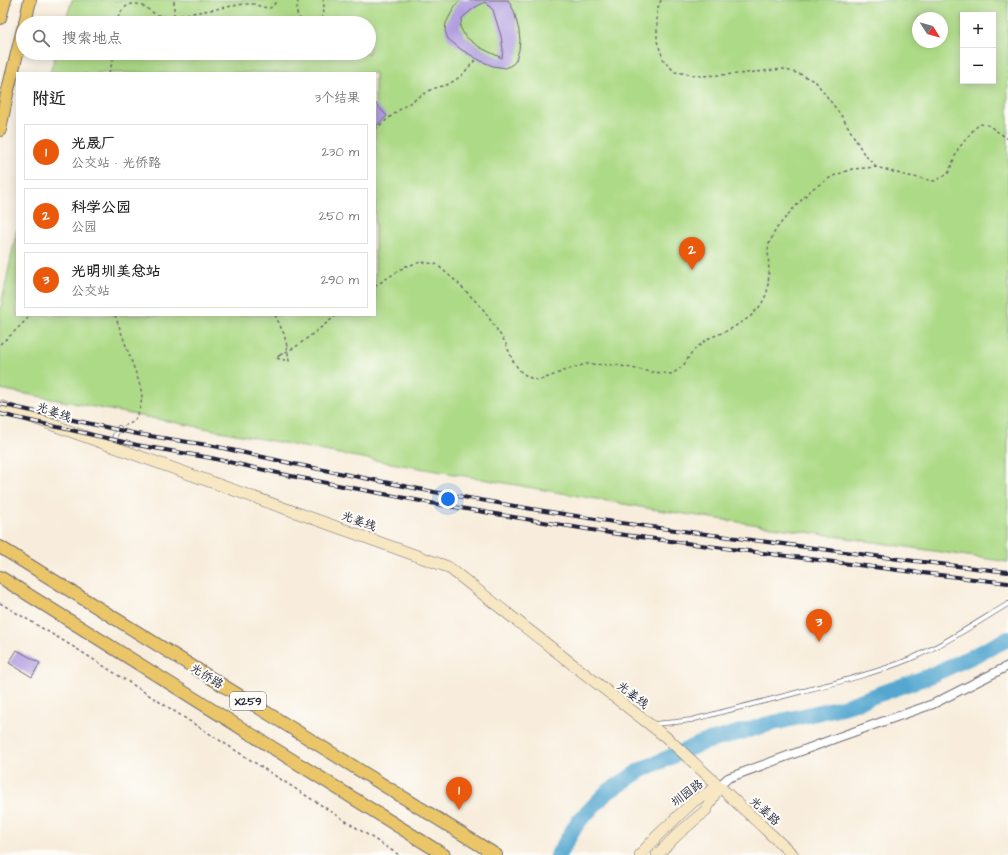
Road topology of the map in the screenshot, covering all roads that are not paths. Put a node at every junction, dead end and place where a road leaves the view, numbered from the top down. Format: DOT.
graph roads {
  1 [pos="5,0"];
  2 [pos="30,0"];
  3 [pos="27,16"];
  4 [pos="0,18"];
  5 [pos="16,57"];
  6 [pos="0,130"];
  7 [pos="0,406"];
  8 [pos="119,428"];
  9 [pos="110,446"];
  10 [pos="0,547"];
  11 [pos="0,577"];
  12 [pos="1008,604"];
  13 [pos="1008,666"];
  14 [pos="649,724"];
  15 [pos="719,786"];
  16 [pos="444,855"];
  17 [pos="496,855"];
  18 [pos="640,855"];
  19 [pos="657,855"];
  20 [pos="793,855"];
  1 -- 4 [label="main road"];
  2 -- 3 [label="main road"];
  5 -- 6 [label="main road"];
  7 -- 9 [label="street, 光姜线"];
  8 -- 9 [label="lane"];
  9 -- 14 [label="street, 光姜线"];
  10 -- 17 [label="main road, 光侨路 / X259"];
  11 -- 16 [label="main road, X259"];
  12 -- 14 [label="lane"];
  13 -- 15 [label="street"];
  14 -- 15 [label="street, 光姜线"];
  15 -- 18 [label="street, 圳园路"];
  15 -- 19 [label="street, 圳园路"];
  15 -- 20 [label="street, 光姜路"];
}
